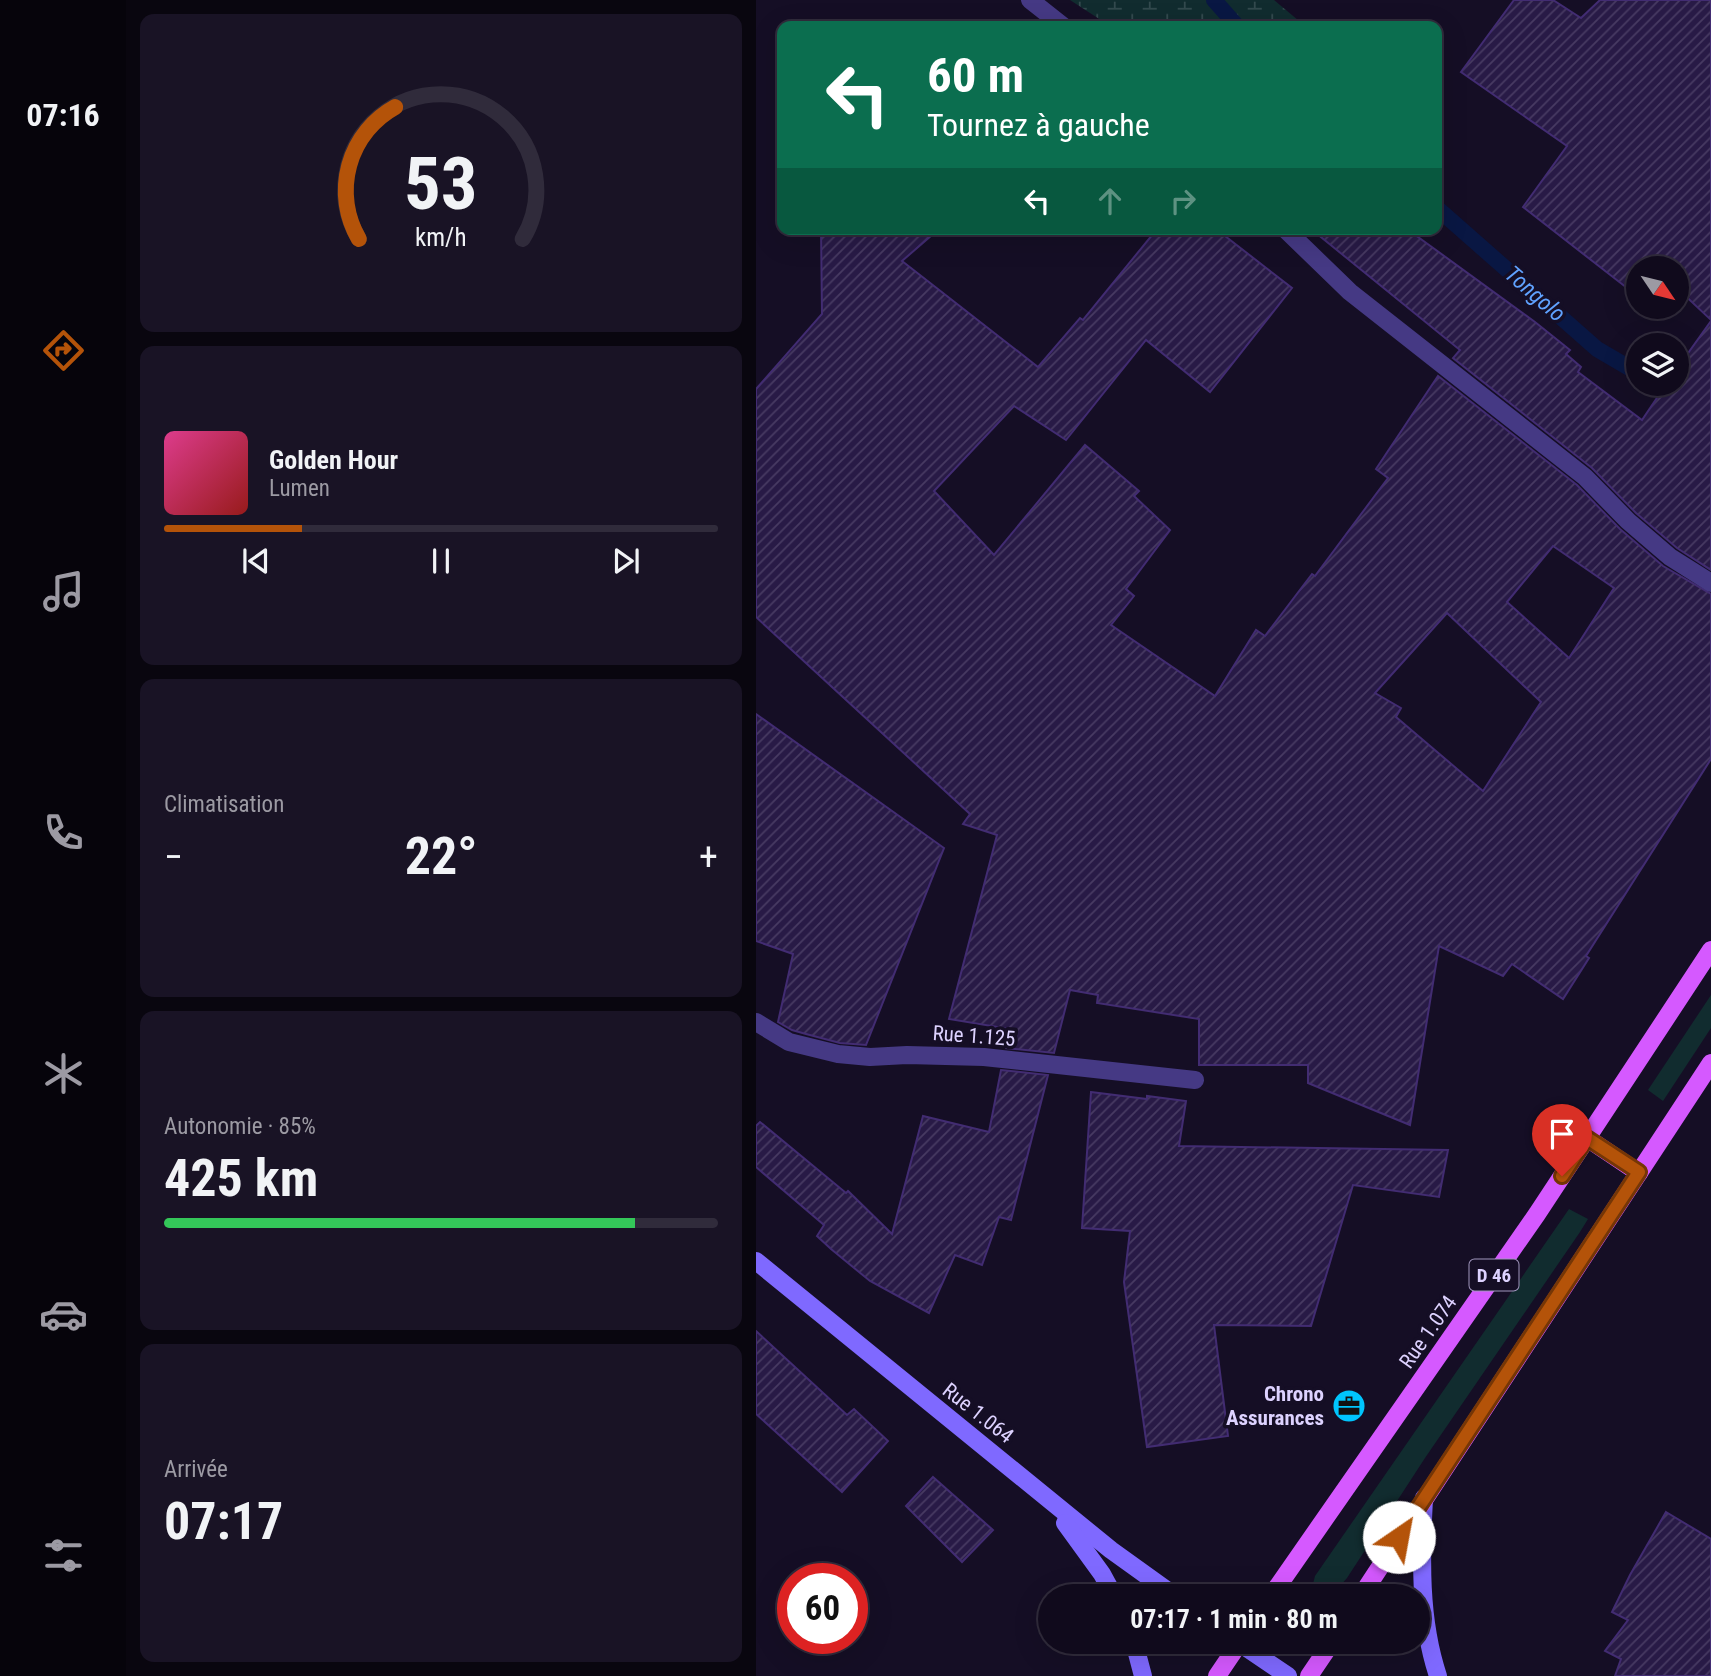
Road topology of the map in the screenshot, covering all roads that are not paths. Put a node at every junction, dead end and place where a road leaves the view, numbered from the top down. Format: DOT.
graph roads {
  1 [pos="1030,0"];
  2 [pos="1057,21"];
  3 [pos="1291,235"];
  4 [pos="1711,583"];
  5 [pos="1711,950"];
  6 [pos="756,1022"];
  7 [pos="1711,1063"];
  8 [pos="1195,1080"];
  9 [pos="1587,1138"];
  10 [pos="1639,1172"];
  11 [pos="756,1261"];
  12 [pos="1025,1479"];
  13 [pos="1424,1498"];
  14 [pos="1107,1584"];
  15 [pos="1158,1584"];
  16 [pos="1279,1584"];
  17 [pos="1369,1584"];
  18 [pos="1138,1654"];
  19 [pos="1231,1654"];
  20 [pos="1256,1654"];
  21 [pos="1324,1654"];
  22 [pos="1143,1676"];
  23 [pos="1217,1676"];
  24 [pos="1288,1676"];
  25 [pos="1309,1676"];
  26 [pos="1438,1676"];
  1 -- 2 [label="street"];
  3 -- 4 [label="street"];
  5 -- 9 [label="main road, Rue 1.074 / D 46"];
  6 -- 8 [label="street, Rue 1.125"];
  7 -- 10 [label="main road"];
  9 -- 10 [label="main road"];
  9 -- 16 [label="main road, Rue 1.074 / D 46"];
  10 -- 13 [label="main road"];
  11 -- 12 [label="main road, Rue 1.064"];
  12 -- 14 [label="main road"];
  12 -- 15 [label="main road, Rue 1.064"];
  13 -- 17 [label="main road"];
  13 -- 26 [label="main road"];
  18 -- 22 [label="main road"];
  19 -- 23 [label="main road"];
  20 -- 24 [label="main road"];
  21 -- 25 [label="main road"];
}
